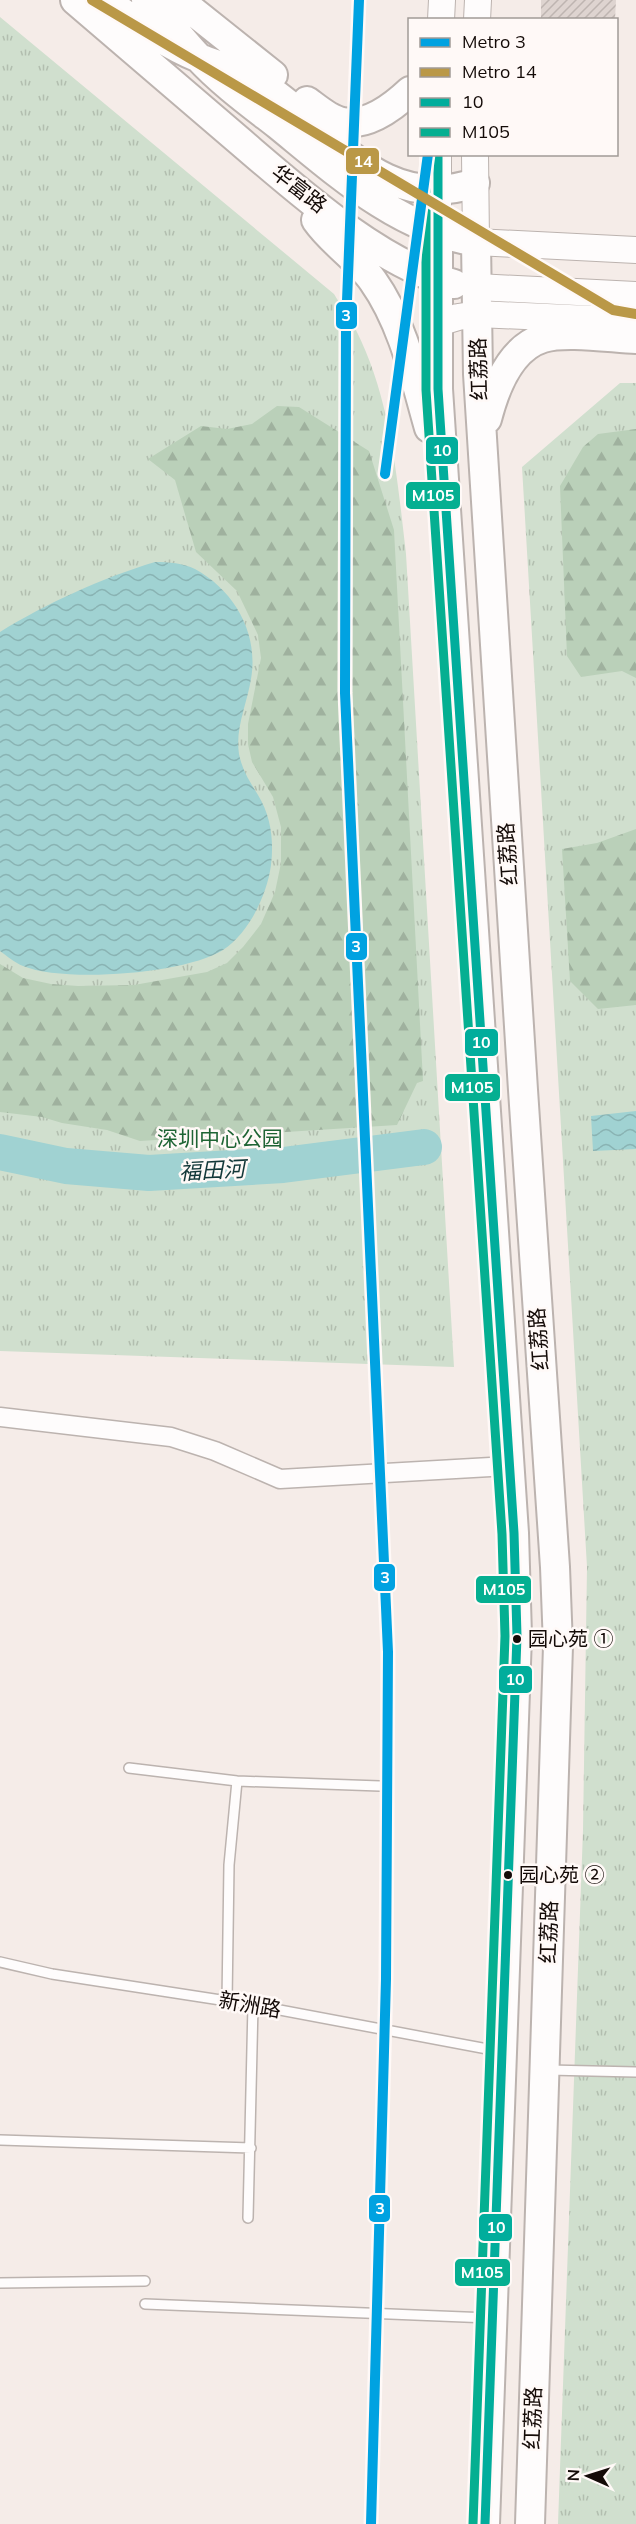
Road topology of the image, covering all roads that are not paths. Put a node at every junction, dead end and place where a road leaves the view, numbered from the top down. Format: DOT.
graph roads {
  1 [pos="75,0"];
  2 [pos="105,0"];
  3 [pos="146,0"];
  4 [pos="179,0"];
  5 [pos="442,0"];
  6 [pos="478,0"];
  7 [pos="441,18"];
  8 [pos="477,18"];
  9 [pos="199,58"];
  10 [pos="408,93"];
  11 [pos="438,156"];
  12 [pos="475,156"];
  13 [pos="475,183"];
  14 [pos="293,186"];
  15 [pos="438,191"];
  16 [pos="438,232"];
  17 [pos="476,242"];
  18 [pos="636,250"];
  19 [pos="438,280"];
  20 [pos="636,295"];
  21 [pos="477,301"];
  22 [pos="636,321"];
  23 [pos="438,323"];
  24 [pos="636,339"];
  25 [pos="483,438"];
  26 [pos="444,482"];
  27 [pos="0,1417"];
  28 [pos="508,1466"];
  29 [pos="129,1768"];
  30 [pos="237,1781"];
  31 [pos="380,1786"];
  32 [pos="0,1962"];
  33 [pos="227,2001"];
  34 [pos="253,2005"];
  35 [pos="500,2052"];
  36 [pos="544,2070"];
  37 [pos="636,2072"];
  38 [pos="0,2140"];
  39 [pos="251,2148"];
  40 [pos="248,2218"];
  41 [pos="145,2281"];
  42 [pos="0,2283"];
  43 [pos="146,2304"];
  44 [pos="492,2318"];
  45 [pos="485,2524"];
  46 [pos="530,2524"];
  1 -- 14 [label="main road, 华富路"];
  2 -- 9 [label="main road, 华富路"];
  3 -- 9 [label="main road, 华富路"];
  4 -- 10 [label="main road"];
  5 -- 7 [label="main road"];
  6 -- 8 [label="main road"];
  9 -- 15 [label="main road, 华富路"];
  9 -- 16 [label="main road, 华富路"];
  11 -- 15 [label="main road, 红荔路"];
  12 -- 13 [label="main road, 红荔路"];
  13 -- 15 [label="main road, 华富路"];
  13 -- 17 [label="main road, 红荔路"];
  14 -- 19 [label="main road, 华富路"];
  14 -- 26 [label="main road"];
  15 -- 16 [label="main road, 红荔路"];
  16 -- 17 [label="main road, 华富路"];
  16 -- 19 [label="main road, 红荔路"];
  17 -- 18 [label="main road, 华富路"];
  17 -- 21 [label="main road, 红荔路"];
  19 -- 21 [label="main road, 华富路"];
  19 -- 23 [label="main road, 红荔路"];
  20 -- 21 [label="main road, 华富路"];
  21 -- 22 [label="main road, 华富路"];
  21 -- 23 [label="main road, 华富路"];
  21 -- 25 [label="main road, 红荔路"];
  23 -- 26 [label="main road, 红荔路"];
  24 -- 25 [label="main road"];
  25 -- 36 [label="main road, 红荔路"];
  26 -- 28 [label="main road, 红荔路"];
  27 -- 28 [label="street"];
  28 -- 35 [label="main road, 红荔路"];
  29 -- 30 [label="lane"];
  30 -- 31 [label="lane"];
  30 -- 33 [label="lane"];
  32 -- 33 [label="lane, 新洲路"];
  33 -- 34 [label="lane, 新洲路"];
  34 -- 35 [label="lane, 新洲路"];
  34 -- 39 [label="lane"];
  35 -- 44 [label="main road, 红荔路"];
  36 -- 37 [label="lane"];
  36 -- 46 [label="main road, 红荔路"];
  38 -- 39 [label="lane"];
  39 -- 40 [label="lane"];
  41 -- 42 [label="lane"];
  43 -- 44 [label="lane"];
  44 -- 45 [label="main road, 红荔路"];
}
